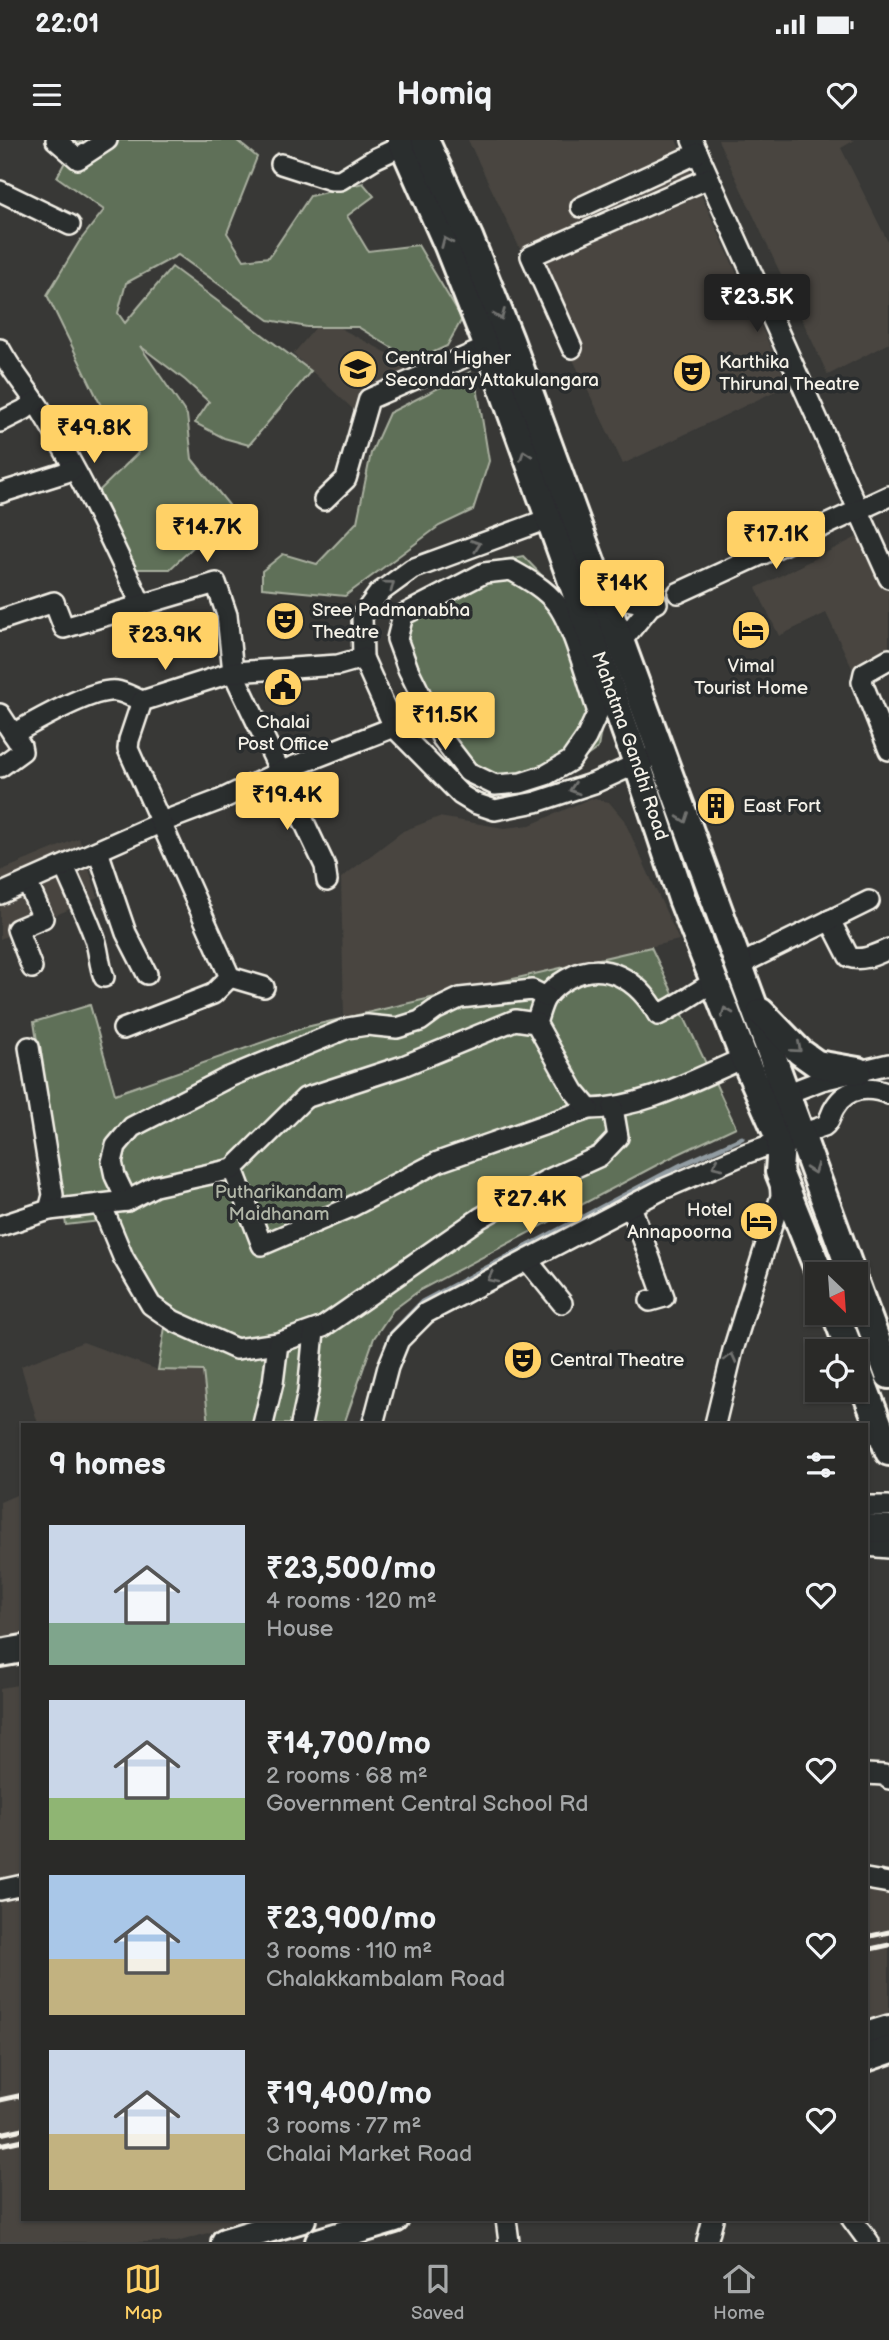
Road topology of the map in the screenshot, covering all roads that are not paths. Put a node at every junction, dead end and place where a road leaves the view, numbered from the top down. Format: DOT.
graph roads {
  1 [pos="56,140"];
  2 [pos="107,140"];
  3 [pos="410,142"];
  4 [pos="695,147"];
  5 [pos="281,164"];
  6 [pos="709,178"];
  7 [pos="0,191"];
  8 [pos="581,207"];
  9 [pos="70,225"];
  10 [pos="488,348"];
  11 [pos="572,348"];
  12 [pos="0,349"];
  13 [pos="35,402"];
  14 [pos="0,422"];
  15 [pos="73,470"];
  16 [pos="0,493"];
  17 [pos="889,496"];
  18 [pos="324,499"];
  19 [pos="858,511"];
  20 [pos="560,515"];
  21 [pos="889,578"];
  22 [pos="678,593"];
  23 [pos="602,595"];
  24 [pos="141,604"];
  25 [pos="0,620"];
  26 [pos="620,643"];
  27 [pos="363,658"];
  28 [pos="889,659"];
  29 [pos="233,672"];
  30 [pos="142,701"];
  31 [pos="0,714"];
  32 [pos="394,727"];
  33 [pos="13,734"];
  34 [pos="889,750"];
  35 [pos="649,758"];
  36 [pos="0,767"];
  37 [pos="279,772"];
  38 [pos="495,785"];
  39 [pos="495,810"];
  40 [pos="162,822"];
  41 [pos="98,851"];
  42 [pos="64,866"];
  43 [pos="327,881"];
  44 [pos="27,882"];
  45 [pos="0,894"];
  46 [pos="869,901"];
  47 [pos="830,920"];
  48 [pos="889,949"];
  49 [pos="737,966"];
  50 [pos="32,968"];
  51 [pos="147,974"];
  52 [pos="104,976"];
  53 [pos="230,977"];
  54 [pos="714,982"];
  55 [pos="264,987"];
  56 [pos="546,997"];
  57 [pos="751,1000"];
  58 [pos="536,1023"];
  59 [pos="123,1029"];
  60 [pos="29,1046"];
  61 [pos="744,1058"];
  62 [pos="889,1064"];
  63 [pos="858,1072"];
  64 [pos="889,1094"];
  65 [pos="774,1098"];
  66 [pos="612,1108"];
  67 [pos="589,1109"];
  68 [pos="791,1138"];
  69 [pos="233,1169"];
  70 [pos="779,1172"];
  71 [pos="127,1201"];
  72 [pos="101,1205"];
  73 [pos="631,1206"];
  74 [pos="49,1210"];
  75 [pos="0,1226"];
  76 [pos="527,1260"];
  77 [pos="815,1262"];
  78 [pos="847,1262"];
  79 [pos="650,1301"];
  80 [pos="562,1303"];
  81 [pos="868,1317"];
  82 [pos="314,1331"];
  83 [pos="278,1343"];
  84 [pos="889,1375"];
  85 [pos="868,1397"];
  86 [pos="263,1423"];
  87 [pos="301,1423"];
  88 [pos="373,1423"];
  89 [pos="715,1423"];
  90 [pos="889,1452"];
  91 [pos="868,1506"];
  92 [pos="889,1506"];
  93 [pos="868,1528"];
  94 [pos="889,1529"];
  95 [pos="868,1546"];
  96 [pos="889,1548"];
  97 [pos="21,1649"];
  98 [pos="0,1653"];
  99 [pos="21,1664"];
  100 [pos="0,1668"];
  101 [pos="868,1774"];
  102 [pos="889,1779"];
  103 [pos="868,1879"];
  104 [pos="889,1883"];
  105 [pos="21,1885"];
  106 [pos="0,1890"];
  107 [pos="889,2029"];
  108 [pos="868,2035"];
  109 [pos="889,2050"];
  110 [pos="868,2057"];
  111 [pos="298,2221"];
  112 [pos="388,2221"];
  113 [pos="506,2221"];
  114 [pos="712,2221"];
  115 [pos="853,2221"];
  116 [pos="262,2237"];
  117 [pos="225,2242"];
  118 [pos="319,2242"];
  119 [pos="509,2242"];
  120 [pos="707,2242"];
  121 [pos="869,2242"];
  1 -- 2 [label="street"];
  3 -- 5 [label="street"];
  10 -- 3 [label="main road, Mahatma Gandhi Road, one-way"];
  3 -- 20 [label="main road, Mahatma Gandhi Road, one-way"];
  4 -- 6 [label="street"];
  4 -- 8 [label="street"];
  6 -- 11 [label="street"];
  6 -- 19 [label="street"];
  7 -- 9 [label="street"];
  10 -- 18 [label="street"];
  20 -- 10 [label="main road, Mahatma Gandhi Road, one-way"];
  12 -- 13 [label="street"];
  13 -- 14 [label="street"];
  13 -- 15 [label="street"];
  15 -- 16 [label="street"];
  15 -- 24 [label="street"];
  17 -- 19 [label="street"];
  19 -- 21 [label="street"];
  19 -- 22 [label="street"];
  20 -- 23 [label="main road, Mahatma Gandhi Road"];
  27 -- 20 [label="street, one-way"];
  20 -- 35 [label="main road, Mahatma Gandhi Road"];
  23 -- 26 [label="main road, Mahatma Gandhi Road"];
  23 -- 26 [label="street"];
  24 -- 25 [label="street"];
  24 -- 29 [label="street"];
  26 -- 35 [label="main road, Mahatma Gandhi Road"];
  27 -- 29 [label="street"];
  27 -- 32 [label="street"];
  28 -- 34 [label="street"];
  29 -- 30 [label="street"];
  29 -- 37 [label="street"];
  30 -- 33 [label="street"];
  30 -- 40 [label="street"];
  31 -- 33 [label="street"];
  32 -- 37 [label="street"];
  32 -- 39 [label="street"];
  33 -- 36 [label="street"];
  35 -- 39 [label="street, one-way"];
  35 -- 49 [label="main road, Mahatma Gandhi Road, one-way"];
  35 -- 54 [label="main road, Mahatma Gandhi Road"];
  37 -- 40 [label="street"];
  37 -- 43 [label="street"];
  38 -- 38 [label="street"];
  38 -- 39 [label="street"];
  40 -- 41 [label="street"];
  40 -- 53 [label="street"];
  41 -- 42 [label="street"];
  41 -- 51 [label="street"];
  42 -- 44 [label="street"];
  42 -- 52 [label="street"];
  44 -- 45 [label="street"];
  44 -- 50 [label="street"];
  46 -- 47 [label="street"];
  47 -- 48 [label="street"];
  47 -- 49 [label="street"];
  49 -- 57 [label="main road, Mahatma Gandhi Road"];
  53 -- 55 [label="street"];
  53 -- 59 [label="street"];
  54 -- 56 [label="street"];
  61 -- 54 [label="main road, Mahatma Gandhi Road, one-way"];
  56 -- 58 [label="street"];
  56 -- 71 [label="street"];
  57 -- 63 [label="main road, one-way"];
  57 -- 65 [label="main road, Mahatma Gandhi Road"];
  58 -- 67 [label="street"];
  58 -- 69 [label="street"];
  60 -- 74 [label="street"];
  61 -- 65 [label="main road, Mahatma Gandhi Road"];
  61 -- 66 [label="street"];
  62 -- 63 [label="street"];
  63 -- 65 [label="street"];
  64 -- 68 [label="street"];
  65 -- 68 [label="main road, Mahatma Gandhi Road"];
  66 -- 67 [label="street"];
  66 -- 82 [label="street"];
  67 -- 69 [label="street"];
  68 -- 70 [label="main road, Mahatma Gandhi Road"];
  68 -- 73 [label="street, one-way"];
  68 -- 78 [label="main road, Mahatma Gandhi Road, one-way"];
  69 -- 71 [label="street"];
  70 -- 77 [label="main road, Mahatma Gandhi Road"];
  89 -- 70 [label="street, one-way"];
  71 -- 72 [label="street"];
  72 -- 74 [label="street"];
  72 -- 83 [label="street"];
  73 -- 76 [label="street"];
  73 -- 79 [label="street"];
  74 -- 75 [label="street"];
  76 -- 80 [label="street"];
  76 -- 88 [label="street, one-way"];
  81 -- 84 [label="main road"];
  82 -- 83 [label="street"];
  82 -- 87 [label="street"];
  83 -- 86 [label="street"];
  85 -- 90 [label="main road"];
  91 -- 92 [label="street"];
  93 -- 94 [label="main road"];
  95 -- 96 [label="street"];
  97 -- 98 [label="main road"];
  99 -- 100 [label="main road"];
  101 -- 102 [label="street"];
  103 -- 104 [label="street"];
  105 -- 106 [label="street"];
  107 -- 108 [label="main road"];
  109 -- 110 [label="main road"];
  111 -- 116 [label="main road"];
  112 -- 118 [label="main road"];
  113 -- 119 [label="street"];
  114 -- 120 [label="street"];
  115 -- 121 [label="street"];
  116 -- 117 [label="main road"];
}
